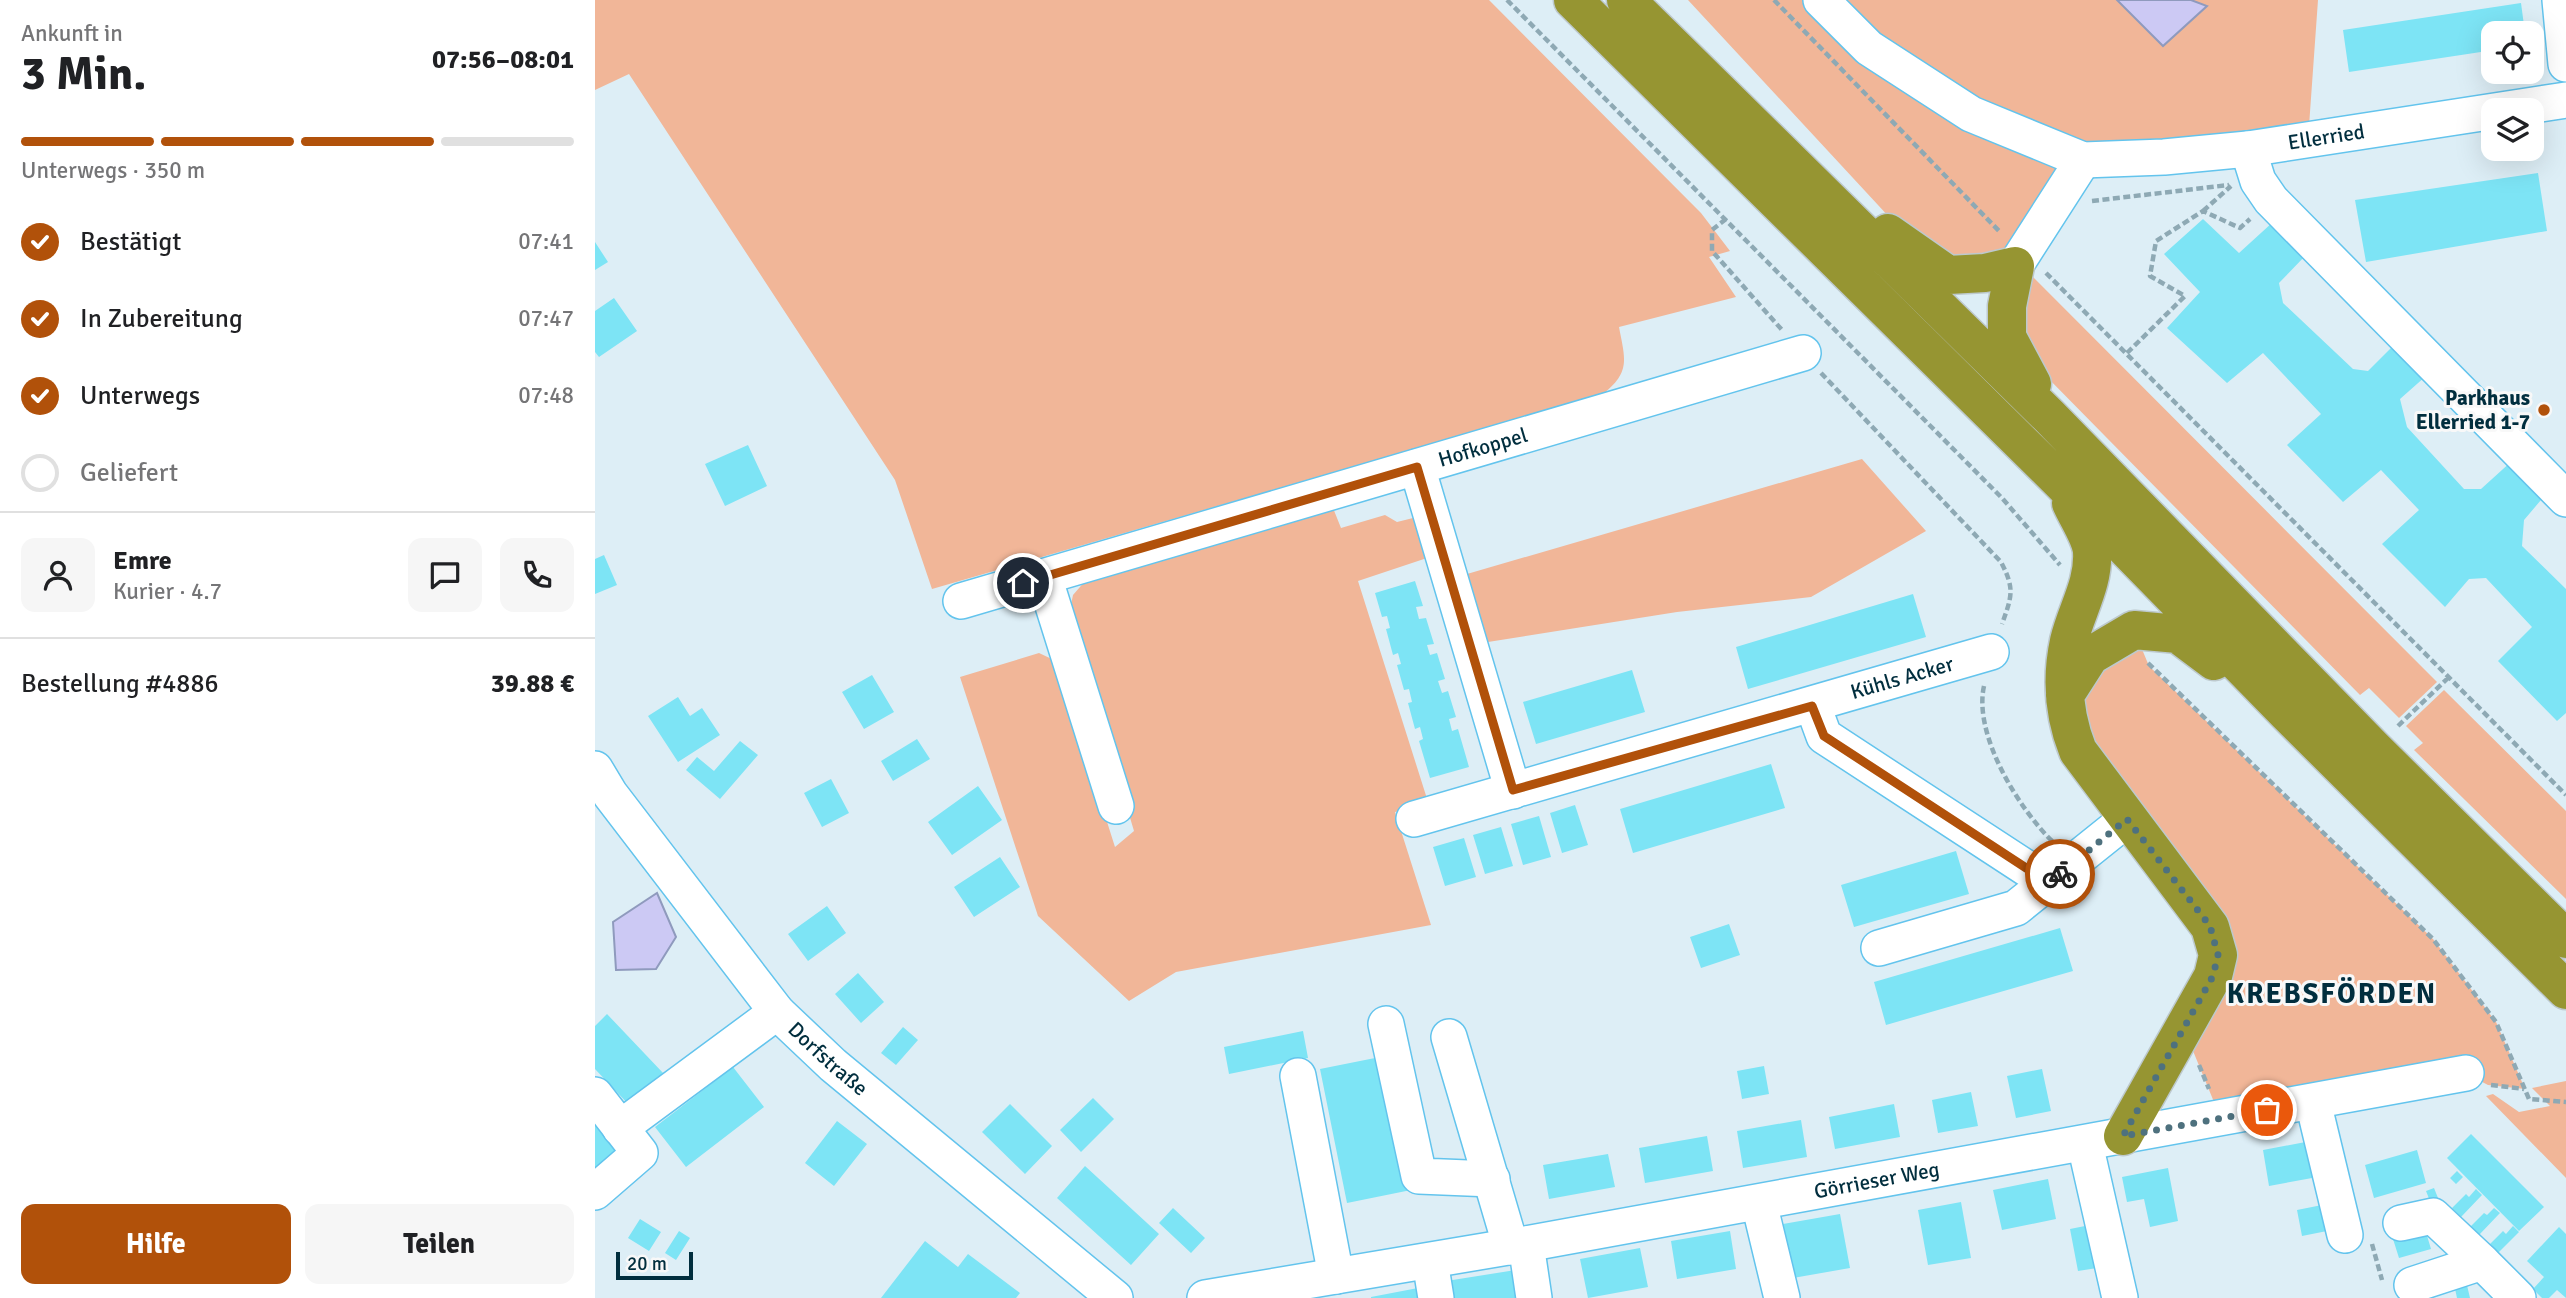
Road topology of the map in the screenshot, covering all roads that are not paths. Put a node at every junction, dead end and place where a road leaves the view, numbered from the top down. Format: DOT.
graph roads {
  1 [pos="1573,0"];
  2 [pos="1626,0"];
  3 [pos="1821,0"];
  4 [pos="2560,0"];
  5 [pos="2566,64"];
  6 [pos="2566,100"];
  7 [pos="2248,149"];
  8 [pos="1788,160"];
  9 [pos="2083,160"];
  10 [pos="2019,261"];
  11 [pos="1803,354"];
  12 [pos="2049,416"];
  13 [pos="1417,467"];
  14 [pos="2061,482"];
  15 [pos="2566,499"];
  16 [pos="1044,577"];
  17 [pos="961,601"];
  18 [pos="1991,652"];
  19 [pos="2065,695"];
  20 [pos="1812,706"];
  21 [pos="2287,713"];
  22 [pos="595,769"];
  23 [pos="1513,790"];
  24 [pos="1116,806"];
  25 [pos="1414,818"];
  26 [pos="2127,819"];
  27 [pos="2061,873"];
  28 [pos="2474,875"];
  29 [pos="2566,927"];
  30 [pos="2566,939"];
  31 [pos="1879,948"];
  32 [pos="2566,990"];
  33 [pos="2566,1011"];
  34 [pos="778,1012"];
  35 [pos="1387,1024"];
  36 [pos="1449,1037"];
  37 [pos="2466,1073"];
  38 [pos="1297,1076"];
  39 [pos="595,1095"];
  40 [pos="2313,1102"];
  41 [pos="620,1128"];
  42 [pos="2123,1136"];
  43 [pos="2085,1144"];
  44 [pos="1492,1179"];
  45 [pos="595,1192"];
  46 [pos="1759,1203"];
  47 [pos="2401,1223"];
  48 [pos="2345,1234"];
  49 [pos="1519,1246"];
  50 [pos="1430,1261"];
  51 [pos="2482,1262"];
  52 [pos="1336,1276"];
  53 [pos="2412,1285"];
  54 [pos="1285,1291"];
  55 [pos="1115,1298"];
  56 [pos="1205,1298"];
  57 [pos="1436,1298"];
  58 [pos="1534,1298"];
  59 [pos="1783,1298"];
  60 [pos="2120,1298"];
  61 [pos="2518,1298"];
  1 -- 14 [label="highway"];
  2 -- 8 [label="highway"];
  3 -- 9 [label="street, Ellerried"];
  4 -- 5 [label="street"];
  6 -- 7 [label="street, Ellerried"];
  7 -- 9 [label="street, Ellerried"];
  7 -- 15 [label="street"];
  8 -- 10 [label="highway"];
  8 -- 12 [label="highway"];
  9 -- 10 [label="street"];
  10 -- 12 [label="highway"];
  11 -- 13 [label="street, Hofkoppel"];
  12 -- 28 [label="highway"];
  13 -- 16 [label="street, Hofkoppel"];
  13 -- 23 [label="street"];
  14 -- 19 [label="highway"];
  14 -- 21 [label="highway"];
  16 -- 17 [label="street, Hofkoppel"];
  16 -- 24 [label="street"];
  18 -- 20 [label="street, Kühls Acker"];
  19 -- 21 [label="highway"];
  19 -- 26 [label="highway"];
  20 -- 23 [label="street, Kühls Acker"];
  20 -- 27 [label="street"];
  21 -- 28 [label="highway"];
  22 -- 34 [label="street, Dorfstraße"];
  23 -- 25 [label="street, Kühls Acker"];
  26 -- 27 [label="street"];
  26 -- 42 [label="highway"];
  27 -- 31 [label="street"];
  28 -- 29 [label="highway"];
  28 -- 30 [label="highway"];
  28 -- 32 [label="highway"];
  28 -- 33 [label="highway"];
  34 -- 41 [label="street"];
  34 -- 55 [label="street, Dorfstraße"];
  35 -- 44 [label="street"];
  36 -- 44 [label="street"];
  37 -- 40 [label="street, Görrieser Weg"];
  38 -- 52 [label="street"];
  39 -- 41 [label="street"];
  40 -- 42 [label="street, Görrieser Weg"];
  40 -- 48 [label="street"];
  41 -- 45 [label="street"];
  42 -- 43 [label="street, Görrieser Weg"];
  43 -- 46 [label="street, Görrieser Weg"];
  43 -- 60 [label="street"];
  44 -- 49 [label="street"];
  46 -- 49 [label="street, Görrieser Weg"];
  46 -- 59 [label="street"];
  47 -- 51 [label="street"];
  49 -- 50 [label="street, Görrieser Weg"];
  49 -- 58 [label="street"];
  50 -- 52 [label="street, Görrieser Weg"];
  50 -- 57 [label="street"];
  51 -- 53 [label="street"];
  51 -- 61 [label="street"];
  52 -- 54 [label="street, Görrieser Weg"];
  54 -- 56 [label="street, Görrieser Weg"];
}
